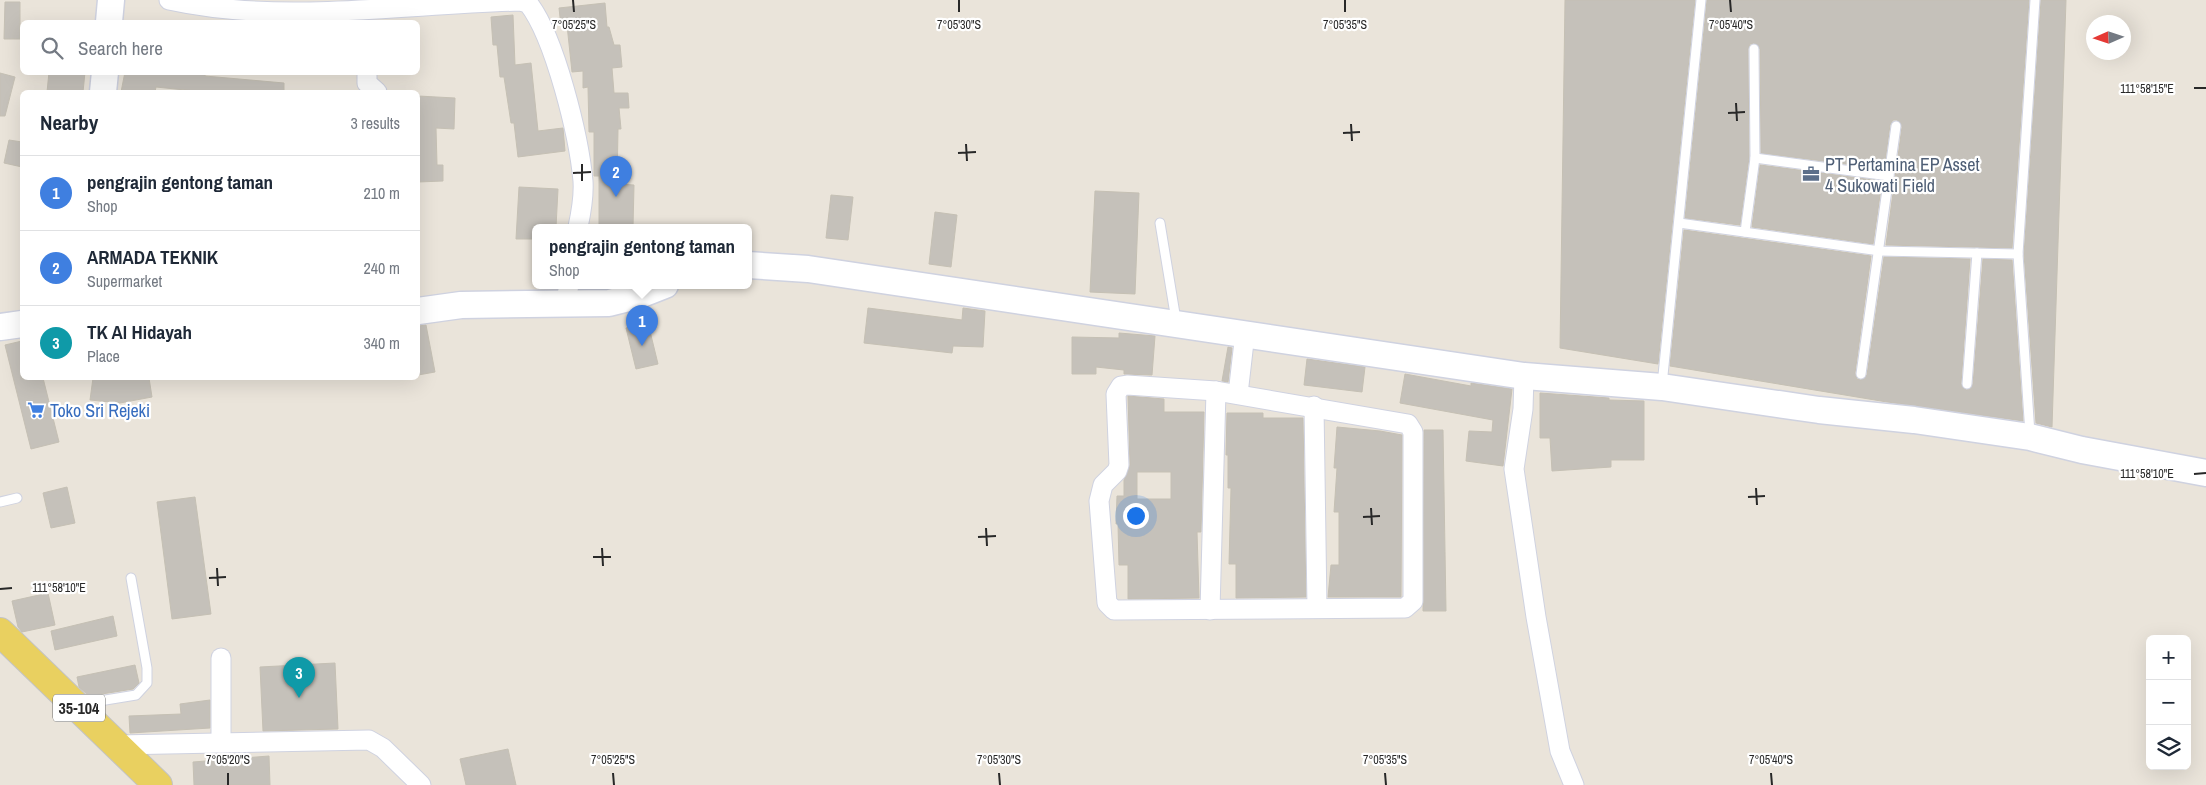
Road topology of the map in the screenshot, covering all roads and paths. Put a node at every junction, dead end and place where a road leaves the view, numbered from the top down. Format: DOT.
graph roads {
  1 [pos="111,0"];
  2 [pos="168,0"];
  3 [pos="1701,0"];
  4 [pos="2034,0"];
  5 [pos="368,17"];
  6 [pos="109,20"];
  7 [pos="1754,49"];
  8 [pos="105,75"];
  9 [pos="367,75"];
  10 [pos="103,90"];
  11 [pos="375,90"];
  12 [pos="1896,126"];
  13 [pos="1756,158"];
  14 [pos="1889,176"];
  15 [pos="1680,223"];
  16 [pos="578,224"];
  17 [pos="1160,224"];
  18 [pos="1745,232"];
  19 [pos="1880,251"];
  20 [pos="1977,253"];
  21 [pos="2018,254"];
  22 [pos="752,265"];
  23 [pos="655,289"];
  24 [pos="567,295"];
  25 [pos="420,311"];
  26 [pos="1176,323"];
  27 [pos="20,324"];
  28 [pos="0,327"];
  29 [pos="1245,333"];
  30 [pos="1861,374"];
  31 [pos="1524,376"];
  32 [pos="1967,384"];
  33 [pos="1662,387"];
  34 [pos="1216,391"];
  35 [pos="1238,394"];
  36 [pos="1314,406"];
  37 [pos="2030,436"];
  38 [pos="2206,473"];
  39 [pos="17,498"];
  40 [pos="0,502"];
  41 [pos="131,578"];
  42 [pos="1317,608"];
  43 [pos="1210,610"];
  44 [pos="0,632"];
  45 [pos="222,658"];
  46 [pos="76,705"];
  47 [pos="221,743"];
  48 [pos="117,745"];
  49 [pos="158,785"];
  50 [pos="421,785"];
  51 [pos="1574,785"];
  1 -- 6 [label="street"];
  2 -- 5 [label="street"];
  3 -- 15 [label="lane"];
  4 -- 21 [label="lane"];
  5 -- 16 [label="street"];
  7 -- 13 [label="lane"];
  8 -- 10 [label="street"];
  9 -- 11 [label="street"];
  12 -- 14 [label="lane"];
  13 -- 14 [label="lane"];
  13 -- 18 [label="lane"];
  14 -- 19 [label="lane"];
  15 -- 18 [label="lane"];
  15 -- 33 [label="lane"];
  17 -- 26 [label="lane"];
  18 -- 19 [label="lane"];
  19 -- 20 [label="lane"];
  19 -- 30 [label="lane"];
  20 -- 21 [label="lane"];
  20 -- 32 [label="lane"];
  21 -- 37 [label="lane"];
  22 -- 26 [label="street"];
  23 -- 24 [label="street"];
  24 -- 25 [label="street"];
  26 -- 29 [label="street"];
  27 -- 28 [label="street"];
  29 -- 31 [label="street"];
  29 -- 35 [label="street"];
  31 -- 33 [label="street"];
  31 -- 51 [label="street"];
  33 -- 37 [label="street"];
  34 -- 35 [label="street"];
  34 -- 43 [label="street"];
  34 -- 43 [label="street"];
  35 -- 36 [label="street"];
  36 -- 42 [label="street"];
  36 -- 42 [label="street"];
  37 -- 38 [label="street"];
  39 -- 40 [label="lane"];
  41 -- 46 [label="lane"];
  42 -- 43 [label="street"];
  44 -- 46 [label="main road, 35-104"];
  45 -- 47 [label="street"];
  46 -- 48 [label="main road, 35-104"];
  47 -- 48 [label="street"];
  47 -- 50 [label="street"];
  48 -- 49 [label="main road, 35-104"];
}
